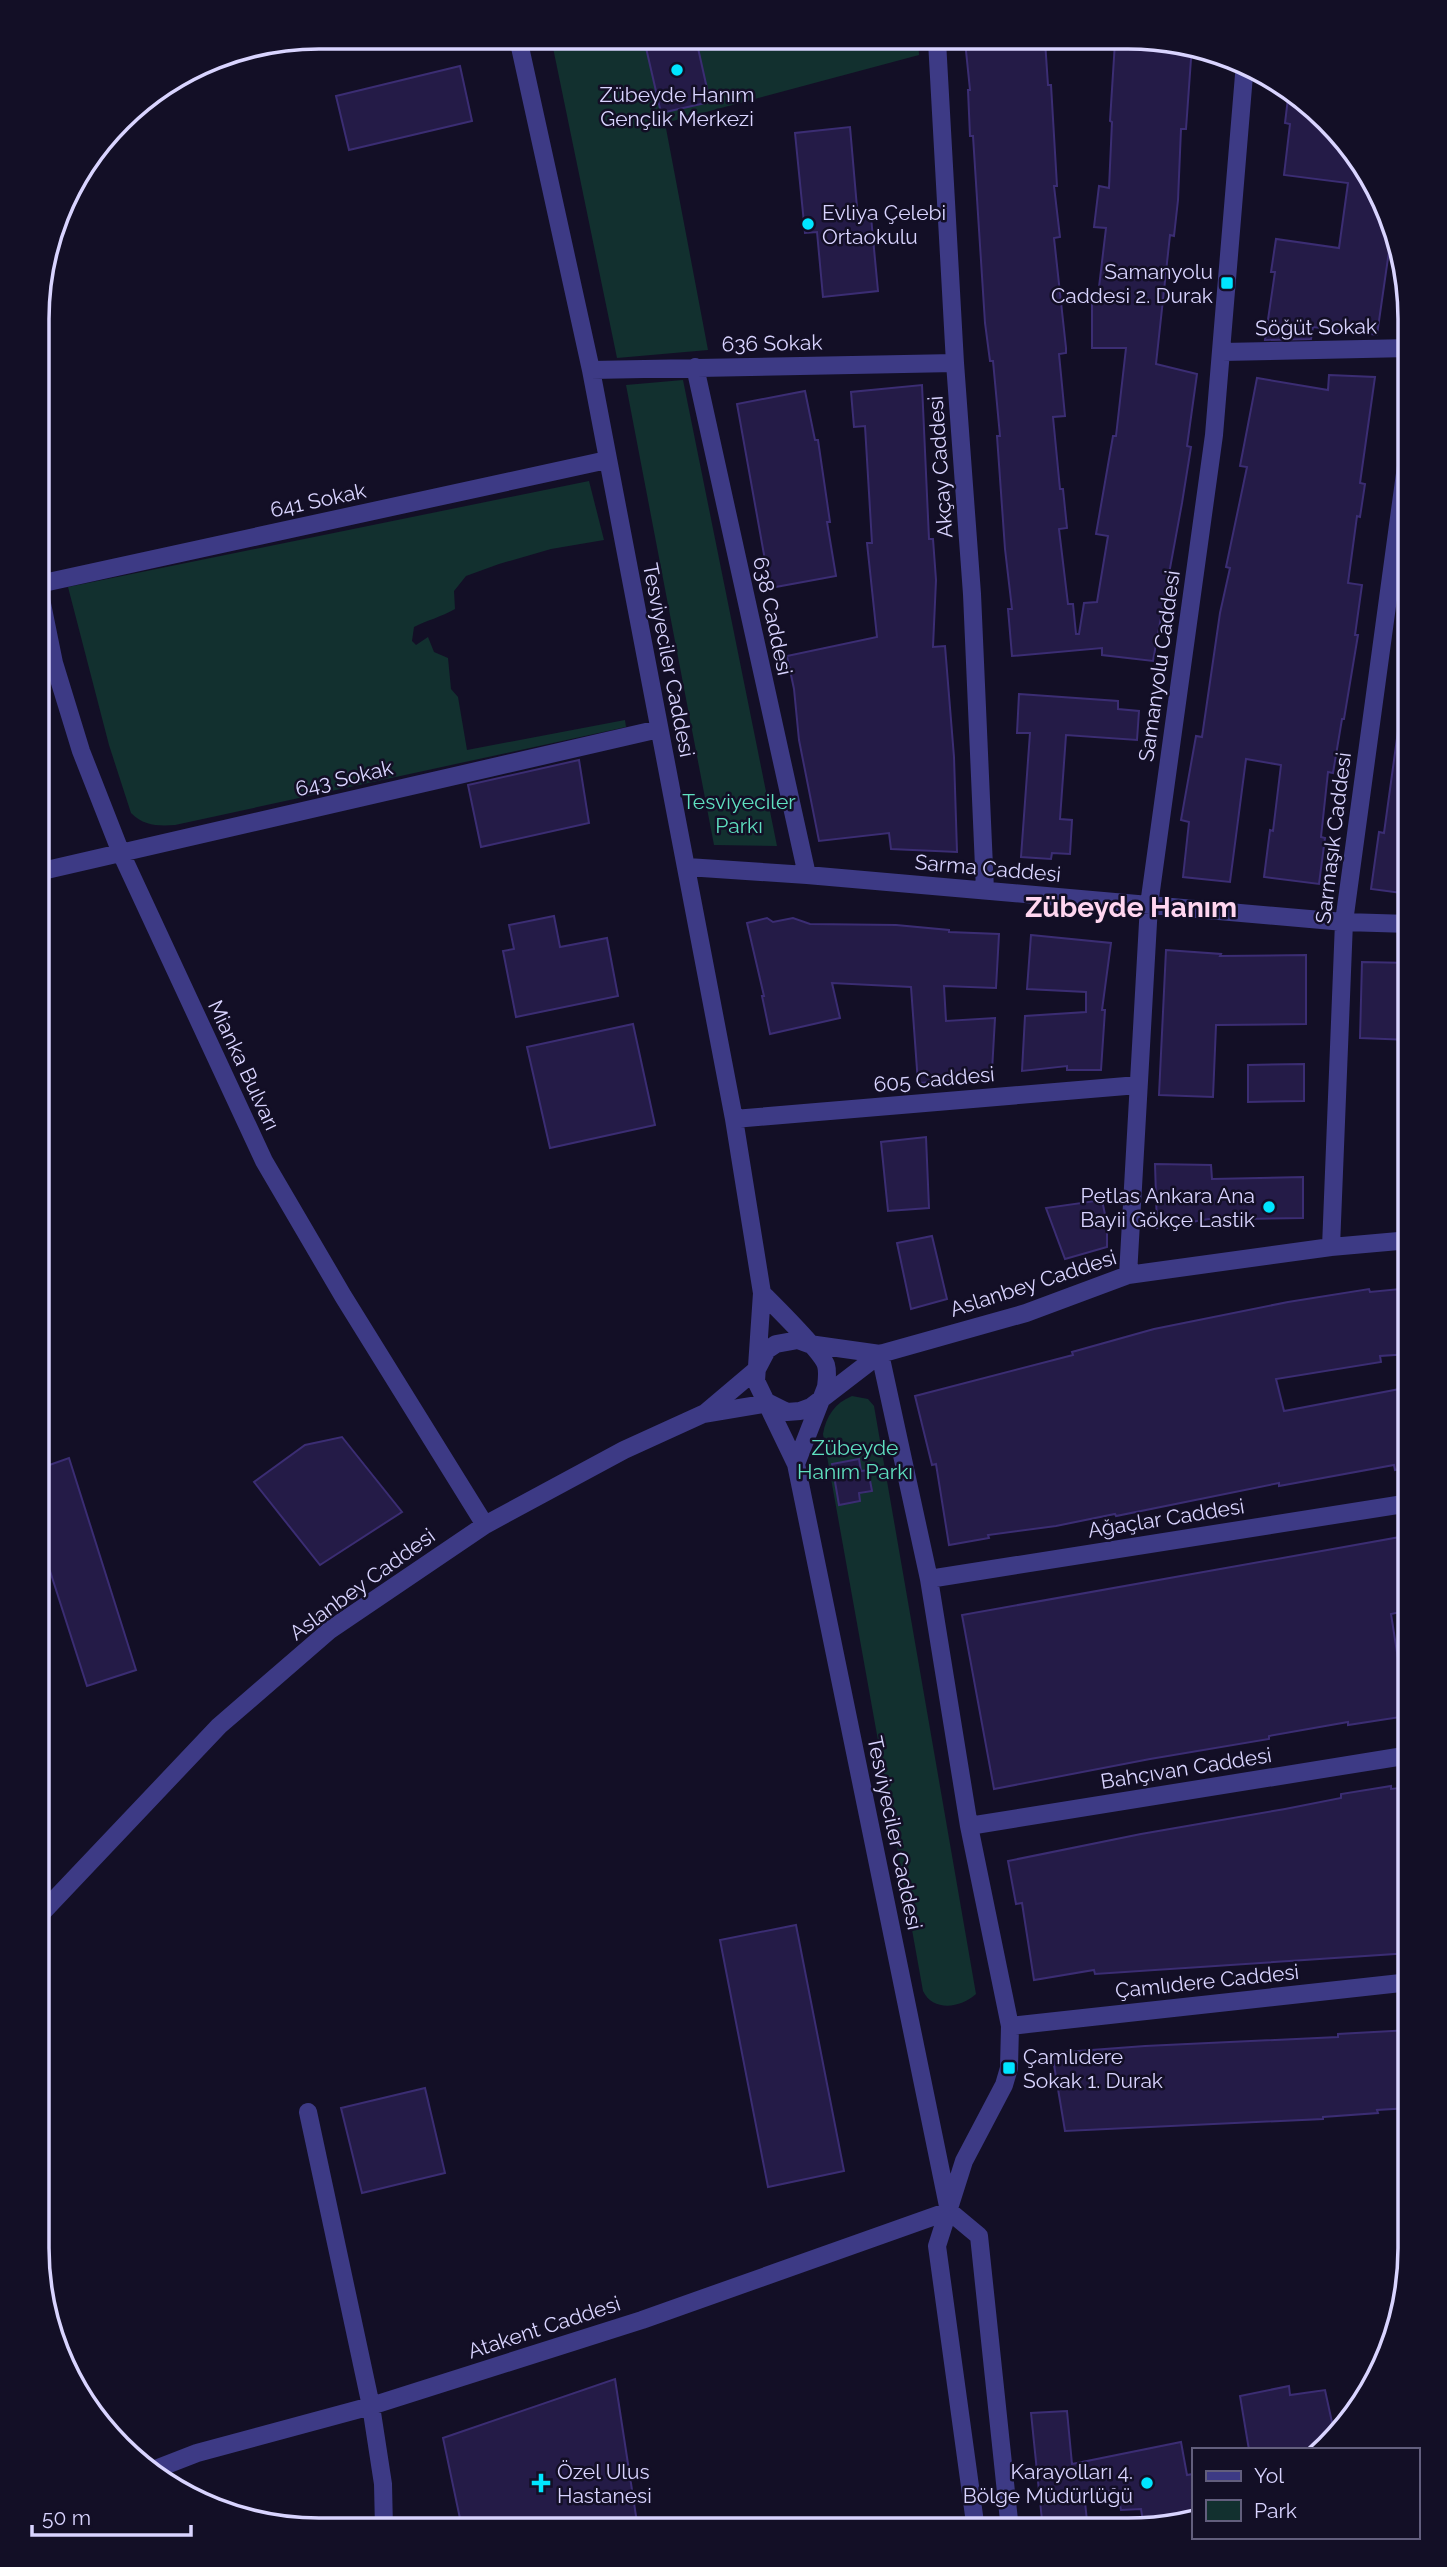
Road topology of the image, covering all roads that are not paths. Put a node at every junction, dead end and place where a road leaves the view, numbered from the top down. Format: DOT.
graph roads {
  1 [pos="519,49"];
  2 [pos="937,49"];
  3 [pos="1244,75"];
  4 [pos="1398,348"];
  5 [pos="1222,352"];
  6 [pos="955,363"];
  7 [pos="695,367"];
  8 [pos="590,370"];
  9 [pos="607,460"];
  10 [pos="1398,525"];
  11 [pos="49,584"];
  12 [pos="49,637"];
  13 [pos="659,729"];
  14 [pos="121,853"];
  15 [pos="687,867"];
  16 [pos="49,869"];
  17 [pos="807,875"];
  18 [pos="985,890"];
  19 [pos="1149,905"];
  20 [pos="1344,922"];
  21 [pos="1398,924"];
  22 [pos="1138,1085"];
  23 [pos="734,1119"];
  24 [pos="1398,1242"];
  25 [pos="1331,1247"];
  26 [pos="1128,1275"];
  27 [pos="762,1293"];
  28 [pos="809,1344"];
  29 [pos="880,1354"];
  30 [pos="757,1368"];
  31 [pos="820,1398"];
  32 [pos="769,1403"];
  33 [pos="703,1414"];
  34 [pos="796,1464"];
  35 [pos="1398,1505"];
  36 [pos="485,1525"];
  37 [pos="929,1579"];
  38 [pos="1398,1757"];
  39 [pos="969,1826"];
  40 [pos="49,1905"];
  41 [pos="1398,1983"];
  42 [pos="1010,2026"];
  43 [pos="308,2112"];
  44 [pos="949,2211"];
  45 [pos="371,2406"];
  46 [pos="161,2467"];
  47 [pos="384,2518"];
  48 [pos="974,2518"];
  49 [pos="1009,2518"];
  1 -- 8 [label="street, Tesviyeciler Caddesi"];
  2 -- 6 [label="street, Akçay Caddesi"];
  3 -- 5 [label="street, Samanyolu Caddesi"];
  4 -- 5 [label="street, Söğüt Sokak"];
  5 -- 19 [label="street, Samanyolu Caddesi"];
  6 -- 7 [label="street, 636 Sokak"];
  6 -- 18 [label="street, Akçay Caddesi"];
  7 -- 8 [label="street, 636 Sokak"];
  7 -- 17 [label="street, 638 Caddesi"];
  8 -- 9 [label="street, Tesviyeciler Caddesi"];
  9 -- 11 [label="street, 641 Sokak"];
  9 -- 13 [label="street, Tesviyeciler Caddesi"];
  10 -- 20 [label="street, Sarmaşık Caddesi"];
  12 -- 14 [label="street, Mianka Bulvarı"];
  13 -- 14 [label="street, 643 Sokak"];
  13 -- 15 [label="street, Tesviyeciler Caddesi"];
  14 -- 16 [label="street, 643 Sokak"];
  14 -- 36 [label="street, Mianka Bulvarı"];
  15 -- 17 [label="street, Sarma Caddesi"];
  15 -- 23 [label="street, Tesviyeciler Caddesi"];
  17 -- 18 [label="street, Sarma Caddesi"];
  18 -- 19 [label="street, Sarma Caddesi"];
  19 -- 20 [label="street, Sarma Caddesi"];
  19 -- 22 [label="street, Samanyolu Caddesi"];
  20 -- 21 [label="street, Sarma Caddesi"];
  20 -- 25 [label="street, Sarmaşık Caddesi"];
  22 -- 23 [label="street, 605 Caddesi"];
  22 -- 26 [label="street, Samanyolu Caddesi"];
  23 -- 27 [label="street, Tesviyeciler Caddesi"];
  24 -- 25 [label="street, Aslanbey Caddesi"];
  25 -- 26 [label="street, Aslanbey Caddesi"];
  26 -- 29 [label="street, Aslanbey Caddesi"];
  27 -- 28 [label="street"];
  27 -- 30 [label="street, Tesviyeciler Caddesi"];
  28 -- 29 [label="street"];
  28 -- 30 [label="street"];
  28 -- 31 [label="street"];
  29 -- 31 [label="street"];
  29 -- 37 [label="street"];
  30 -- 32 [label="street"];
  30 -- 33 [label="street"];
  31 -- 32 [label="street"];
  31 -- 34 [label="street"];
  32 -- 33 [label="street"];
  32 -- 34 [label="street, Tesviyeciler Caddesi"];
  33 -- 36 [label="street, Aslanbey Caddesi"];
  34 -- 44 [label="street, Tesviyeciler Caddesi"];
  35 -- 37 [label="street, Ağaçlar Caddesi"];
  36 -- 40 [label="street, Aslanbey Caddesi"];
  37 -- 39 [label="street"];
  38 -- 39 [label="street, Bahçıvan Caddesi"];
  39 -- 42 [label="street"];
  41 -- 42 [label="street, Çamlıdere Caddesi"];
  42 -- 44 [label="street"];
  43 -- 45 [label="street"];
  44 -- 45 [label="street, Atakent Caddesi"];
  44 -- 48 [label="street"];
  44 -- 49 [label="street"];
  45 -- 46 [label="street, Atakent Caddesi"];
  45 -- 47 [label="street"];
}
